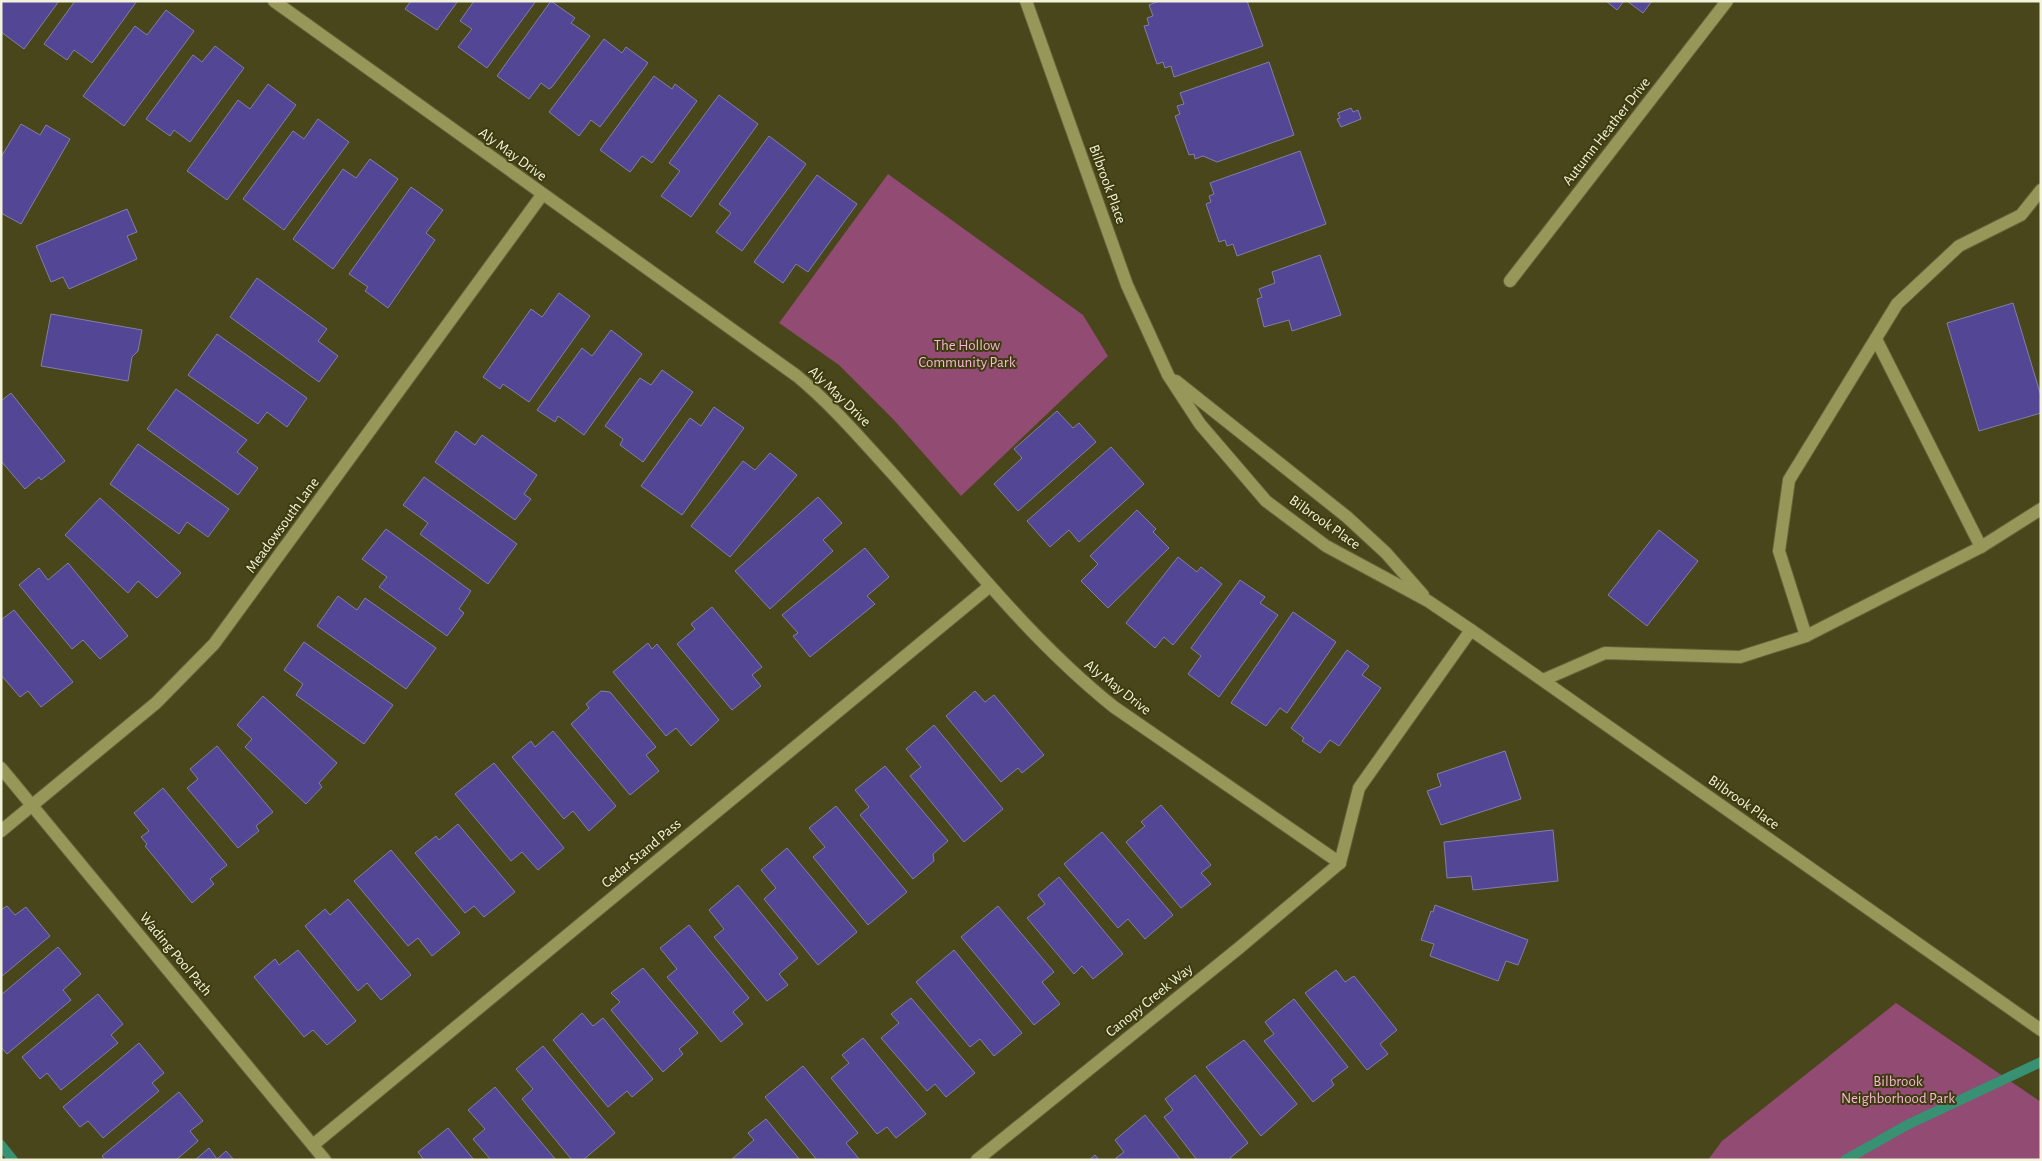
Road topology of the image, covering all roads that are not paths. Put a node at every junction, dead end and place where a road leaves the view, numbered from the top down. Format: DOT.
graph roads {
  1 [pos="274,1"];
  2 [pos="1026,1"];
  3 [pos="1727,1"];
  4 [pos="2041,190"];
  5 [pos="542,195"];
  6 [pos="1510,281"];
  7 [pos="1876,339"];
  8 [pos="1168,375"];
  9 [pos="2041,509"];
  10 [pos="1980,547"];
  11 [pos="990,586"];
  12 [pos="1428,601"];
  13 [pos="1471,630"];
  14 [pos="1806,636"];
  15 [pos="1543,680"];
  16 [pos="1,768"];
  17 [pos="32,806"];
  18 [pos="1,832"];
  19 [pos="1340,863"];
  20 [pos="2041,1030"];
  21 [pos="313,1145"];
  22 [pos="325,1160"];
  23 [pos="977,1160"];
  1 -- 5 [label="street, Aly May Drive"];
  2 -- 8 [label="street, Bilbrook Place"];
  3 -- 6 [label="street, Autumn Heather Drive"];
  4 -- 7 [label="street"];
  5 -- 11 [label="street, Aly May Drive"];
  5 -- 17 [label="street, Meadowsouth Lane"];
  7 -- 10 [label="street"];
  7 -- 14 [label="street"];
  8 -- 12 [label="street, Bilbrook Place"];
  8 -- 12 [label="street, Bilbrook Place"];
  9 -- 10 [label="street"];
  10 -- 14 [label="street"];
  11 -- 19 [label="street, Aly May Drive"];
  11 -- 21 [label="street, Cedar Stand Pass"];
  12 -- 13 [label="street, Bilbrook Place"];
  13 -- 15 [label="street, Bilbrook Place"];
  13 -- 19 [label="street"];
  14 -- 15 [label="street"];
  15 -- 20 [label="street, Bilbrook Place"];
  16 -- 17 [label="street, Wading Pool Path"];
  17 -- 18 [label="street, Meadowsouth Lane"];
  17 -- 21 [label="street, Wading Pool Path"];
  19 -- 23 [label="street, Canopy Creek Way"];
  21 -- 22 [label="street, Wading Pool Path"];
}
